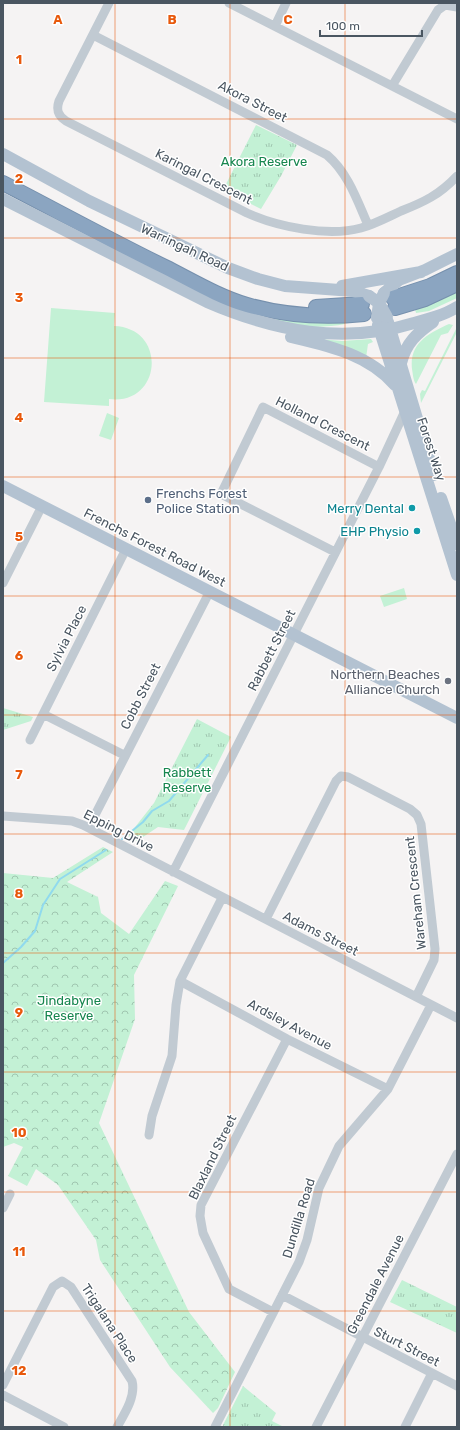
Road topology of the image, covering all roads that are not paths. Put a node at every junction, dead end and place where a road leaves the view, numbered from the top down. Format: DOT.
graph roads {
  1 [pos="109,3"];
  2 [pos="229,3"];
  3 [pos="286,3"];
  4 [pos="457,7"];
  5 [pos="275,26"];
  6 [pos="93,35"];
  7 [pos="392,86"];
  8 [pos="457,119"];
  9 [pos="3,154"];
  10 [pos="3,173"];
  11 [pos="457,176"];
  12 [pos="3,183"];
  13 [pos="3,199"];
  14 [pos="368,225"];
  15 [pos="457,254"];
  16 [pos="421,272"];
  17 [pos="457,273"];
  18 [pos="457,284"];
  19 [pos="321,290"];
  20 [pos="207,302"];
  21 [pos="379,306"];
  22 [pos="457,307"];
  23 [pos="446,314"];
  24 [pos="385,331"];
  25 [pos="401,363"];
  26 [pos="397,388"];
  27 [pos="405,410"];
  28 [pos="379,467"];
  29 [pos="3,486"];
  30 [pos="42,506"];
  31 [pos="457,544"];
  32 [pos="126,549"];
  33 [pos="335,552"];
  34 [pos="457,575"];
  35 [pos="3,582"];
  36 [pos="210,591"];
  37 [pos="294,634"];
  38 [pos="43,714"];
  39 [pos="457,718"];
  40 [pos="30,740"];
  41 [pos="124,755"];
  42 [pos="95,815"];
  43 [pos="3,816"];
  44 [pos="174,872"];
  45 [pos="222,898"];
  46 [pos="266,919"];
  47 [pos="180,981"];
  48 [pos="416,997"];
  49 [pos="431,1005"];
  50 [pos="457,1018"];
  51 [pos="287,1038"];
  52 [pos="388,1089"];
  53 [pos="149,1135"];
  54 [pos="457,1154"];
  55 [pos="10,1194"];
  56 [pos="3,1208"];
  57 [pos="282,1295"];
  58 [pos="273,1312"];
  59 [pos="362,1338"];
  60 [pos="432,1373"];
  61 [pos="3,1385"];
  62 [pos="457,1386"];
  63 [pos="3,1395"];
  64 [pos="64,1427"];
  65 [pos="117,1427"];
  66 [pos="215,1427"];
  67 [pos="316,1427"];
  68 [pos="405,1427"];
  1 -- 6 [label="street, Karingal Crescent"];
  2 -- 5 [label="street"];
  3 -- 5 [label="street"];
  4 -- 7 [label="street"];
  5 -- 7 [label="street"];
  6 -- 14 [label="street, Akora Street"];
  6 -- 14 [label="street, Karingal Crescent"];
  7 -- 8 [label="street"];
  9 -- 19 [label="main road, Warringah Road"];
  10 -- 21 [label="highway, Warringah Road"];
  11 -- 14 [label="street, Karingal Crescent"];
  12 -- 21 [label="highway, Warringah Road"];
  13 -- 20 [label="main road"];
  15 -- 16 [label="main road"];
  16 -- 19 [label="main road"];
  16 -- 21 [label="main road"];
  17 -- 21 [label="highway, Warringah Road"];
  18 -- 21 [label="highway, Warringah Road"];
  19 -- 21 [label="main road, Warringah Road"];
  20 -- 24 [label="main road"];
  20 -- 26 [label="main road"];
  21 -- 24 [label="main road"];
  22 -- 23 [label="main road"];
  23 -- 24 [label="main road"];
  23 -- 25 [label="main road"];
  24 -- 25 [label="main road, Forest Way"];
  24 -- 26 [label="main road, Forest Way"];
  25 -- 31 [label="main road, Forest Way"];
  26 -- 27 [label="main road, Forest Way"];
  27 -- 28 [label="street, Rabbett Street"];
  27 -- 34 [label="main road, Forest Way"];
  28 -- 33 [label="street, Rabbett Street"];
  28 -- 33 [label="street, Holland Crescent"];
  29 -- 30 [label="main road, Frenchs Forest Road West"];
  30 -- 32 [label="main road, Frenchs Forest Road West"];
  30 -- 35 [label="street"];
  32 -- 36 [label="main road, Frenchs Forest Road West"];
  32 -- 38 [label="street, Sylvia Place"];
  33 -- 37 [label="street, Rabbett Street"];
  36 -- 37 [label="main road, Frenchs Forest Road West"];
  36 -- 41 [label="street, Cobb Street"];
  37 -- 39 [label="main road, Frenchs Forest Road West"];
  37 -- 44 [label="street, Rabbett Street"];
  38 -- 40 [label="street, Sylvia Place"];
  38 -- 41 [label="street"];
  41 -- 42 [label="street, Cobb Street"];
  43 -- 44 [label="street, Epping Drive"];
  44 -- 45 [label="street, Adams Street"];
  45 -- 46 [label="street, Adams Street"];
  45 -- 47 [label="street"];
  46 -- 48 [label="street, Adams Street"];
  46 -- 48 [label="street, Wareham Crescent"];
  47 -- 51 [label="street, Ardsley Avenue"];
  47 -- 53 [label="street"];
  48 -- 49 [label="street, Adams Street"];
  49 -- 50 [label="street, Adams Street"];
  49 -- 52 [label="street, Dundilla Road"];
  51 -- 52 [label="street, Ardsley Avenue"];
  51 -- 58 [label="street, Blaxland Street"];
  52 -- 57 [label="street, Dundilla Road"];
  54 -- 59 [label="street, Greendale Avenue"];
  55 -- 56 [label="street"];
  57 -- 58 [label="street, Dundilla Road"];
  57 -- 59 [label="street, Sturt Street"];
  58 -- 66 [label="street, Dundilla Road"];
  59 -- 60 [label="street, Sturt Street"];
  59 -- 67 [label="street, Greendale Avenue"];
  60 -- 62 [label="street, Sturt Street"];
  60 -- 68 [label="street"];
  61 -- 65 [label="street, Trigalana Place"];
  63 -- 64 [label="street"];
}
